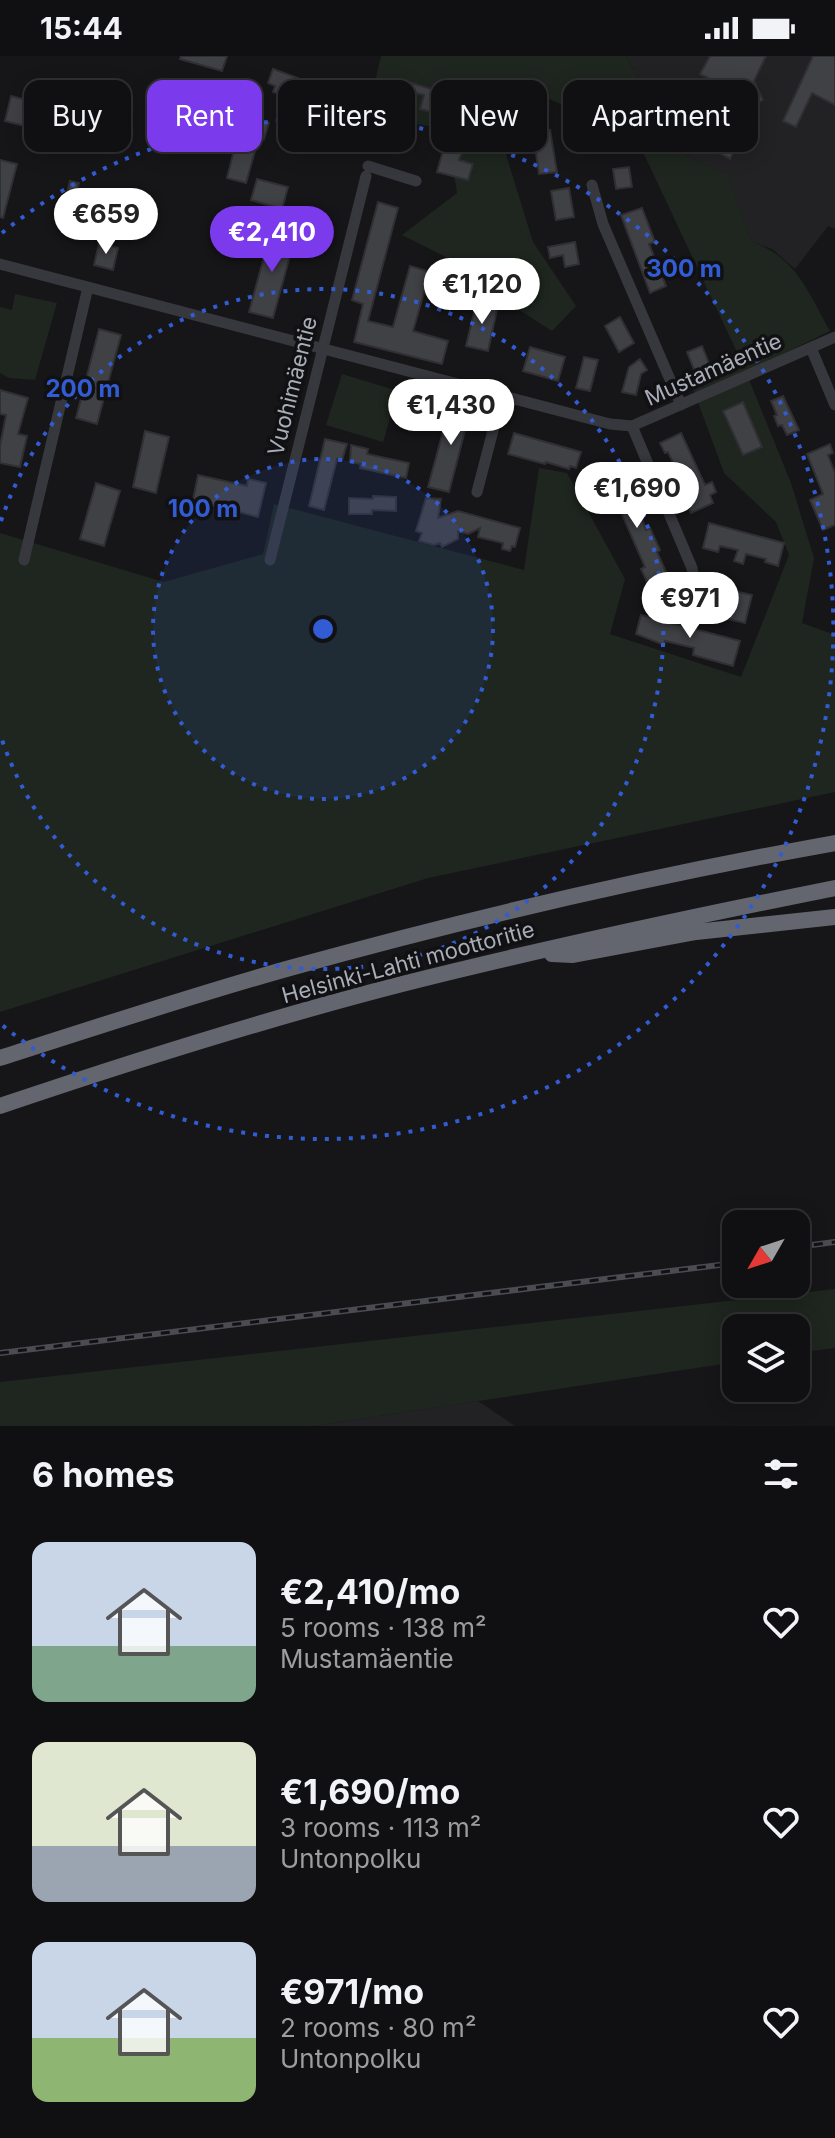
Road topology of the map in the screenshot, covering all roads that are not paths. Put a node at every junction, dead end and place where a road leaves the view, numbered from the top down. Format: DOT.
graph roads {
  1 [pos="416,181"];
  2 [pos="592,185"];
  3 [pos="0,264"];
  4 [pos="88,287"];
  5 [pos="835,337"];
  6 [pos="811,348"];
  7 [pos="321,349"];
  8 [pos="502,396"];
  9 [pos="681,405"];
  10 [pos="835,405"];
  11 [pos="632,426"];
  12 [pos="477,492"];
  13 [pos="24,560"];
  14 [pos="270,560"];
  15 [pos="696,594"];
  16 [pos="835,832"];
  17 [pos="835,843"];
  18 [pos="641,881"];
  19 [pos="835,888"];
  20 [pos="835,917"];
  21 [pos="526,953"];
  22 [pos="0,1058"];
  23 [pos="0,1106"];
  1 -- 7 [label="street, Vuohimäentie"];
  2 -- 9 [label="street"];
  3 -- 4 [label="street, Mustamäentie"];
  4 -- 7 [label="street, Mustamäentie"];
  4 -- 13 [label="street"];
  5 -- 6 [label="street, Mustamäentie"];
  6 -- 9 [label="street, Mustamäentie"];
  6 -- 10 [label="street"];
  7 -- 8 [label="street, Mustamäentie"];
  7 -- 14 [label="street, Vuohimäentie"];
  8 -- 11 [label="street, Mustamäentie"];
  8 -- 12 [label="street"];
  9 -- 11 [label="street, Mustamäentie"];
  11 -- 15 [label="street"];
  16 -- 18 [label="highway"];
  17 -- 18 [label="highway, Helsinki-Lahti moottoritie"];
  18 -- 22 [label="highway, Helsinki-Lahti moottoritie"];
  19 -- 21 [label="highway, Helsinki-Lahti moottoritie"];
  20 -- 21 [label="highway"];
  21 -- 23 [label="highway, Helsinki-Lahti moottoritie"];
}
